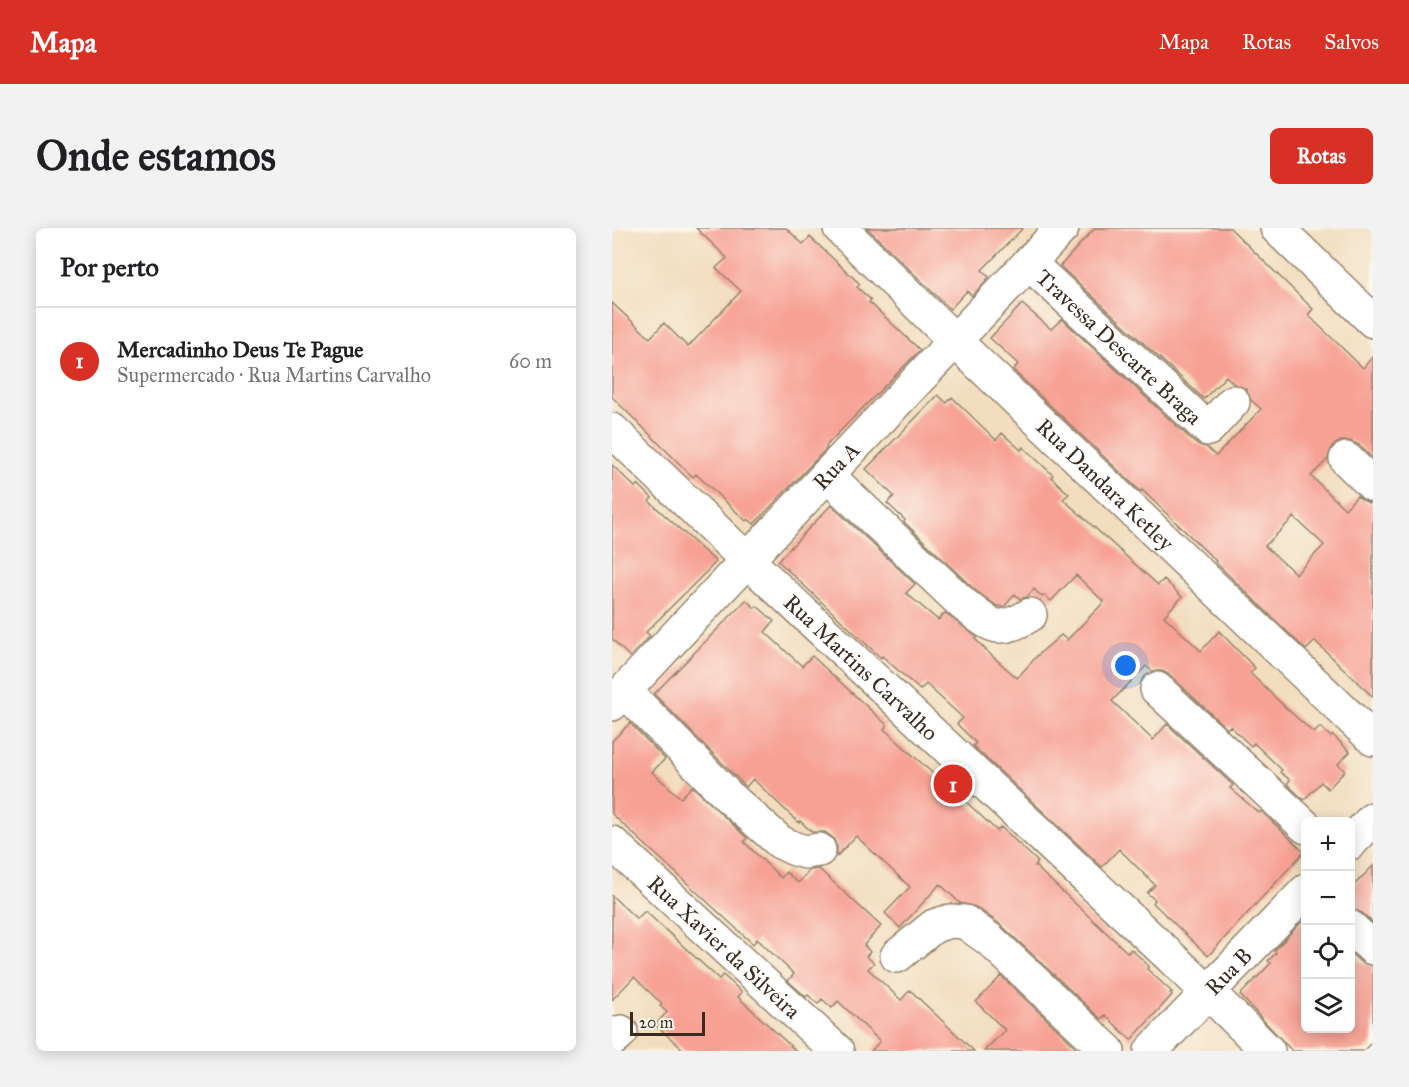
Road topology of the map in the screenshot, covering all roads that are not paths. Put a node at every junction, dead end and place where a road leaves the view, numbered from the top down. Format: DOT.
graph roads {
  1 [pos="840,228"];
  2 [pos="1062,228"];
  3 [pos="1277,228"];
  4 [pos="1029,263"];
  5 [pos="1373,321"];
  6 [pos="955,341"];
  7 [pos="1233,402"];
  8 [pos="612,430"];
  9 [pos="1346,459"];
  10 [pos="826,475"];
  11 [pos="1373,485"];
  12 [pos="747,560"];
  13 [pos="1030,615"];
  14 [pos="1157,689"];
  15 [pos="618,698"];
  16 [pos="1373,739"];
  17 [pos="1373,819"];
  18 [pos="1301,823"];
  19 [pos="1355,838"];
  20 [pos="612,843"];
  21 [pos="819,849"];
  22 [pos="1301,895"];
  23 [pos="1355,932"];
  24 [pos="1373,948"];
  25 [pos="897,956"];
  26 [pos="1207,991"];
  27 [pos="837,1051"];
  28 [pos="1108,1051"];
  29 [pos="1151,1051"];
  30 [pos="1268,1051"];
  1 -- 6 [label="street, Rua Dandara Ketley"];
  2 -- 4 [label="street, Rua A"];
  3 -- 5 [label="street"];
  4 -- 6 [label="street, Rua A"];
  4 -- 7 [label="street, Travessa Descarte Braga"];
  6 -- 10 [label="street, Rua A"];
  6 -- 16 [label="street, Rua Dandara Ketley"];
  8 -- 12 [label="street, Rua Martins Carvalho"];
  9 -- 11 [label="street"];
  10 -- 12 [label="street, Rua A"];
  10 -- 13 [label="street"];
  12 -- 15 [label="street, Rua A"];
  12 -- 26 [label="street, Rua Martins Carvalho"];
  14 -- 18 [label="street"];
  15 -- 21 [label="street"];
  17 -- 19 [label="street"];
  20 -- 27 [label="street, Rua Xavier da Silveira"];
  22 -- 26 [label="street, Rua B"];
  23 -- 24 [label="street"];
  25 -- 28 [label="street"];
  26 -- 29 [label="street, Rua B"];
  26 -- 30 [label="street, Rua Martins Carvalho"];
}
